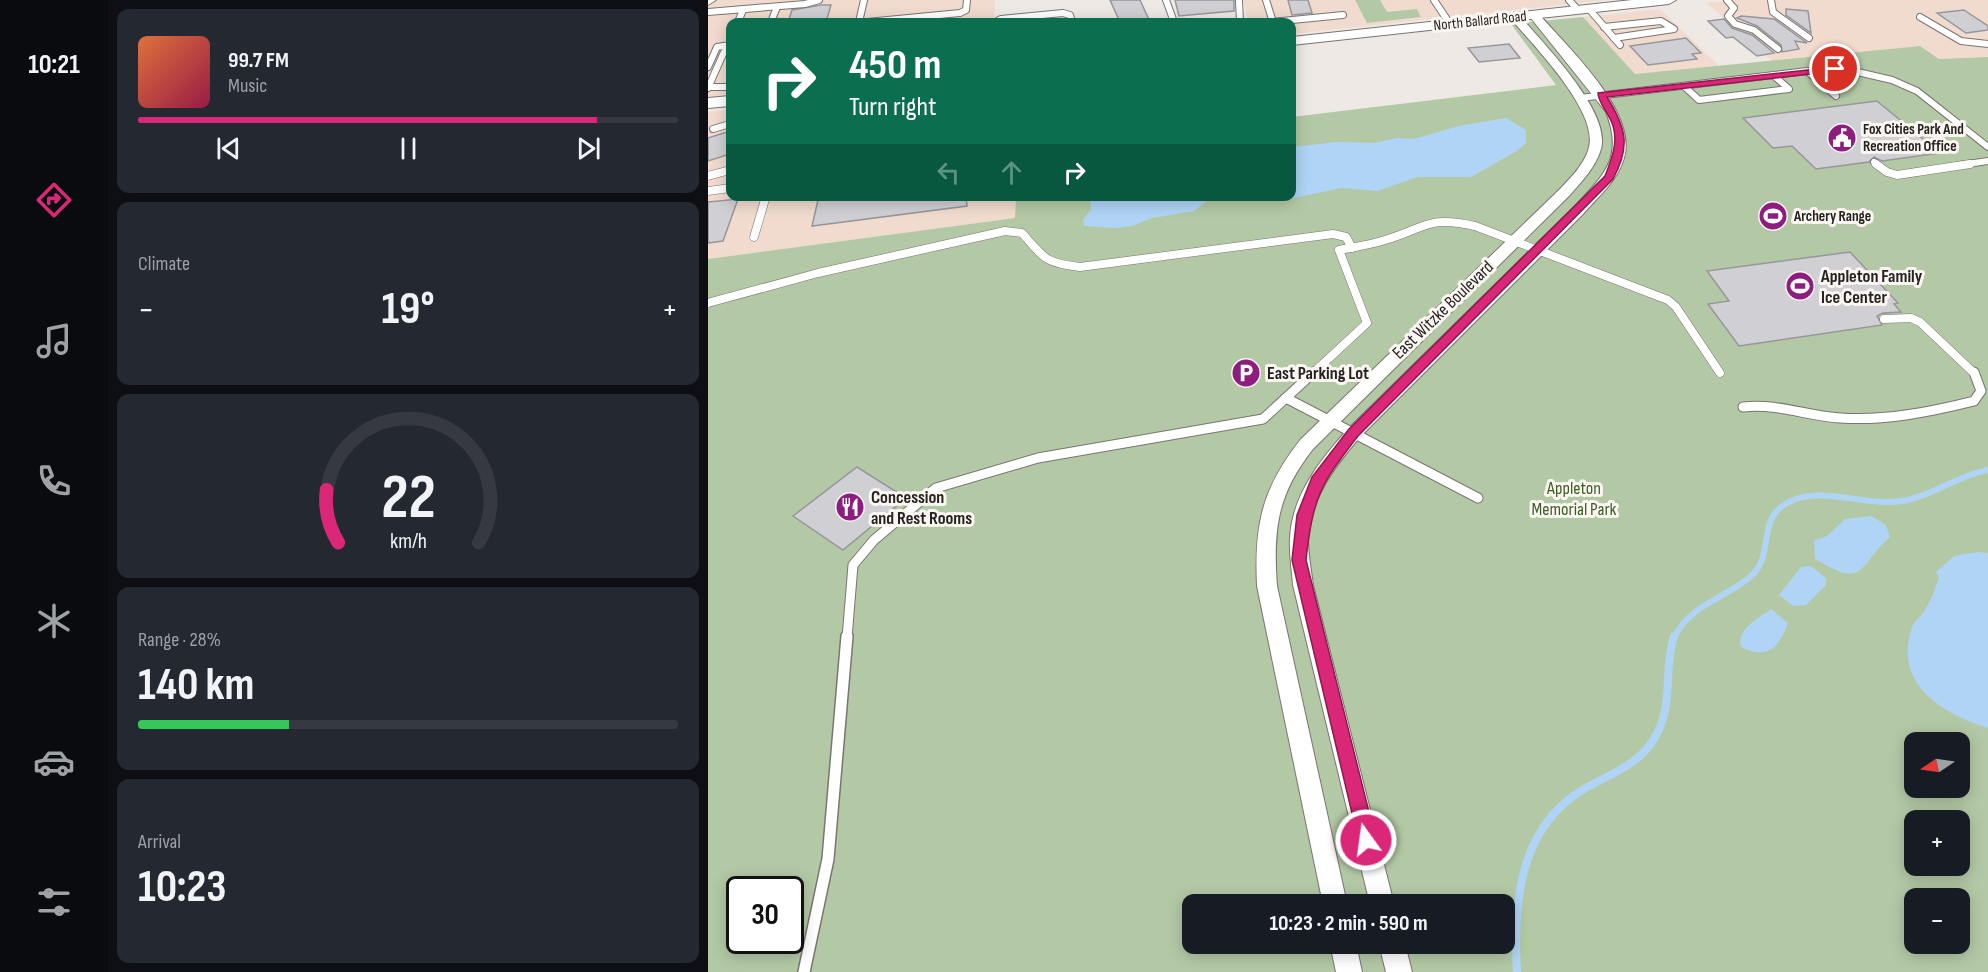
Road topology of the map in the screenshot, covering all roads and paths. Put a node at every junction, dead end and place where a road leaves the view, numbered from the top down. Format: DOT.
graph roads {
  1 [pos="819,0"];
  2 [pos="864,0"];
  3 [pos="967,0"];
  4 [pos="1166,0"];
  5 [pos="1239,0"];
  6 [pos="1266,0"];
  7 [pos="1434,0"];
  8 [pos="1669,0"];
  9 [pos="1726,0"];
  10 [pos="1771,0"];
  11 [pos="1579,6"];
  12 [pos="777,7"];
  13 [pos="743,10"];
  14 [pos="708,12"];
  15 [pos="1343,15"];
  16 [pos="1534,15"];
  17 [pos="1515,17"];
  18 [pos="1920,17"];
  19 [pos="740,18"];
  20 [pos="773,18"];
  21 [pos="860,18"];
  22 [pos="908,18"];
  23 [pos="1011,18"];
  24 [pos="1071,18"];
  25 [pos="1173,18"];
  26 [pos="1240,18"];
  27 [pos="1271,18"];
  28 [pos="1296,20"];
  29 [pos="1450,24"];
  30 [pos="1604,27"];
  31 [pos="1614,38"];
  32 [pos="1809,39"];
  33 [pos="1296,41"];
  34 [pos="1988,44"];
  35 [pos="1620,45"];
  36 [pos="717,47"];
  37 [pos="726,47"];
  38 [pos="708,48"];
  39 [pos="1778,49"];
  40 [pos="726,50"];
  41 [pos="708,67"];
  42 [pos="1807,71"];
  43 [pos="1773,75"];
  44 [pos="1684,86"];
  45 [pos="726,87"];
  46 [pos="708,88"];
  47 [pos="1601,95"];
  48 [pos="1836,96"];
  49 [pos="1580,98"];
  50 [pos="726,102"];
  51 [pos="708,104"];
  52 [pos="726,125"];
  53 [pos="713,129"];
  54 [pos="1988,147"];
  55 [pos="1988,161"];
  56 [pos="1874,162"];
  57 [pos="726,171"];
  58 [pos="708,176"];
  59 [pos="726,189"];
  60 [pos="708,191"];
  61 [pos="765,201"];
  62 [pos="754,237"];
  63 [pos="1515,241"];
  64 [pos="1352,248"];
  65 [pos="1538,250"];
  66 [pos="708,303"];
  67 [pos="1884,319"];
  68 [pos="1720,373"];
  69 [pos="1286,398"];
  70 [pos="1743,407"];
  71 [pos="1329,419"];
  72 [pos="1354,433"];
  73 [pos="1478,498"];
  74 [pos="1333,894"];
  75 [pos="1381,894"];
  76 [pos="1345,954"];
  77 [pos="1394,954"];
  78 [pos="804,972"];
  79 [pos="1349,972"];
  80 [pos="1399,972"];
  1 -- 12 [label="lane"];
  2 -- 21 [label="lane"];
  3 -- 22 [label="lane"];
  4 -- 25 [label="lane"];
  5 -- 26 [label="lane"];
  6 -- 27 [label="lane"];
  7 -- 29 [label="lane"];
  8 -- 11 [label="main road, North Ballard Road"];
  9 -- 39 [label="lane"];
  10 -- 32 [label="lane"];
  11 -- 16 [label="main road, North Ballard Road"];
  11 -- 30 [label="lane"];
  12 -- 13 [label="lane"];
  12 -- 20 [label="lane"];
  13 -- 14 [label="lane"];
  13 -- 19 [label="lane"];
  15 -- 28 [label="lane"];
  16 -- 17 [label="main road, North Ballard Road"];
  16 -- 47 [label="street, East Witzke Boulevard"];
  17 -- 29 [label="main road, North Ballard Road"];
  17 -- 49 [label="street, East Witzke Boulevard"];
  18 -- 34 [label="lane"];
  23 -- 24 [label="lane"];
  29 -- 33 [label="main road, North Ballard Road"];
  30 -- 31 [label="lane"];
  30 -- 31 [label="lane"];
  31 -- 35 [label="lane"];
  36 -- 37 [label="lane"];
  36 -- 38 [label="lane"];
  36 -- 41 [label="lane"];
  40 -- 46 [label="lane"];
  42 -- 43 [label="lane"];
  42 -- 48 [label="lane"];
  42 -- 54 [label="lane"];
  43 -- 44 [label="lane"];
  43 -- 44 [label="lane"];
  44 -- 47 [label="lane"];
  45 -- 46 [label="lane"];
  47 -- 49 [label="lane"];
  47 -- 65 [label="street, East Witzke Boulevard"];
  49 -- 63 [label="street, East Witzke Boulevard"];
  50 -- 51 [label="main road"];
  52 -- 53 [label="lane"];
  55 -- 56 [label="lane"];
  57 -- 58 [label="lane"];
  59 -- 60 [label="lane"];
  61 -- 62 [label="lane"];
  63 -- 64 [label="lane"];
  63 -- 65 [label="lane"];
  63 -- 71 [label="street, East Witzke Boulevard"];
  64 -- 66 [label="lane"];
  64 -- 69 [label="lane"];
  65 -- 68 [label="lane"];
  65 -- 72 [label="street, East Witzke Boulevard"];
  67 -- 70 [label="lane"];
  69 -- 71 [label="lane"];
  69 -- 78 [label="lane"];
  71 -- 72 [label="lane"];
  71 -- 74 [label="street, East Witzke Boulevard"];
  72 -- 73 [label="lane"];
  72 -- 75 [label="street, East Witzke Boulevard"];
  76 -- 79 [label="street"];
  77 -- 80 [label="street"];
}
